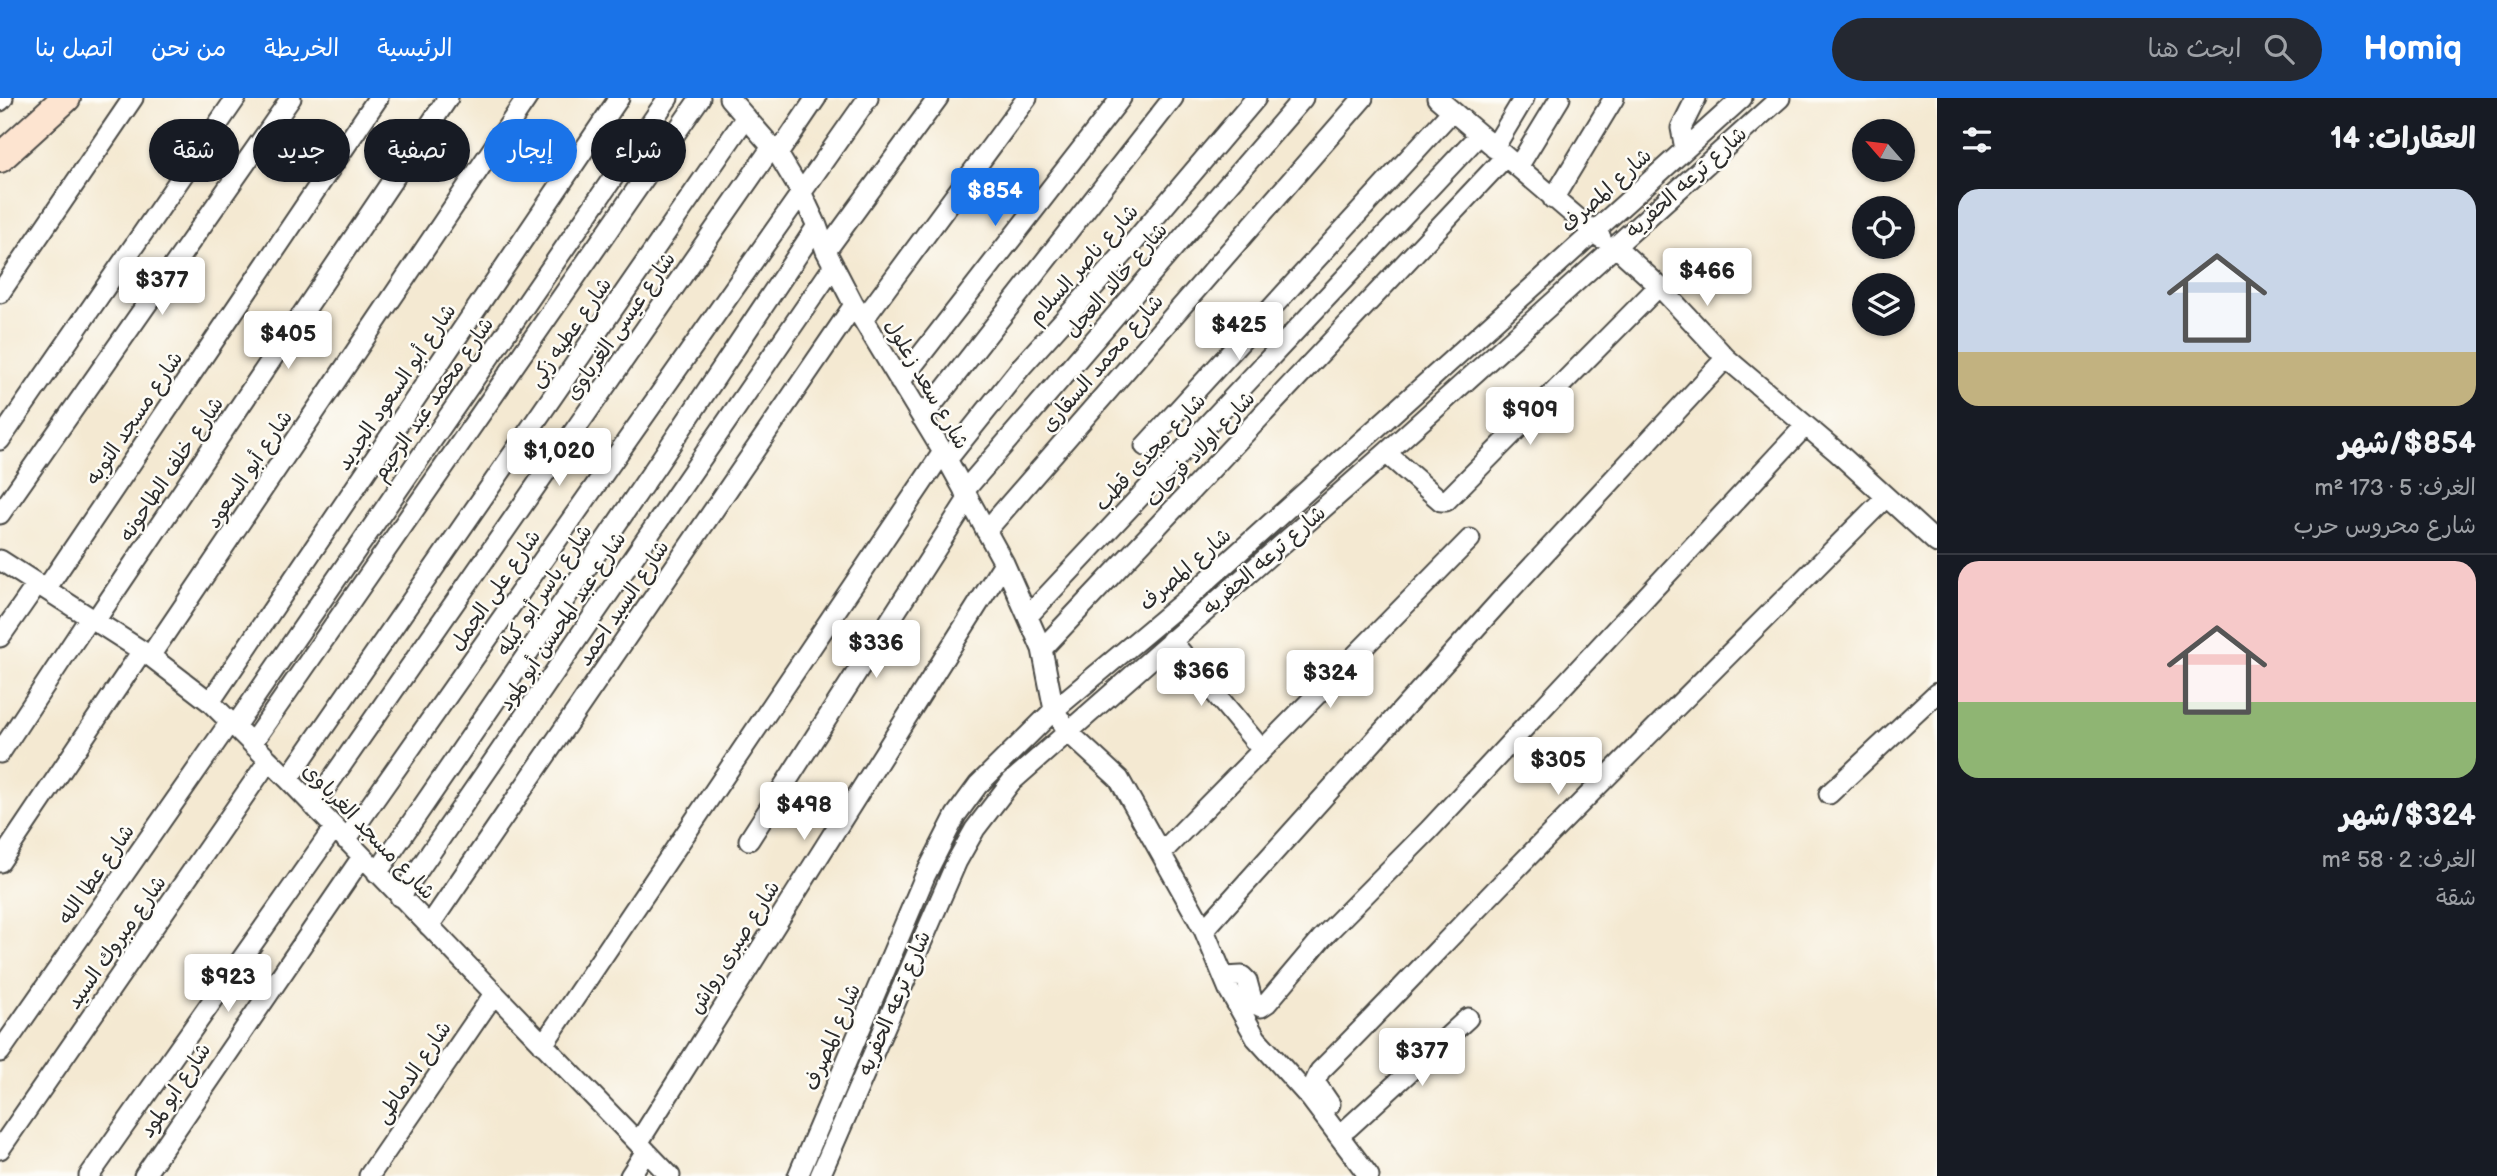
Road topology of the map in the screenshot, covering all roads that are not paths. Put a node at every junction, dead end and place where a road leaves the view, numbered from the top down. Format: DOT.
graph roads {
  1 [pos="66,98"];
  2 [pos="133,98"];
  3 [pos="236,98"];
  4 [pos="291,98"];
  5 [pos="378,98"];
  6 [pos="448,98"];
  7 [pos="527,98"];
  8 [pos="619,98"];
  9 [pos="668,98"];
  10 [pos="700,98"];
  11 [pos="816,98"];
  12 [pos="869,98"];
  13 [pos="938,98"];
  14 [pos="1027,98"];
  15 [pos="1121,98"];
  16 [pos="1173,98"];
  17 [pos="1256,98"];
  18 [pos="1303,98"];
  19 [pos="1363,98"];
  20 [pos="1524,98"];
  21 [pos="1560,98"];
  22 [pos="1614,98"];
  23 [pos="1696,98"];
  24 [pos="1742,98"];
  25 [pos="1780,98"];
  26 [pos="1446,103"];
  27 [pos="736,104"];
  28 [pos="1685,149"];
  29 [pos="775,151"];
  30 [pos="1499,152"];
  31 [pos="0,158"];
  32 [pos="802,194"];
  33 [pos="1553,199"];
  34 [pos="817,226"];
  35 [pos="1593,232"];
  36 [pos="1614,247"];
  37 [pos="829,259"];
  38 [pos="1660,286"];
  39 [pos="0,293"];
  40 [pos="859,312"];
  41 [pos="1726,358"];
  42 [pos="901,382"];
  43 [pos="922,418"];
  44 [pos="1805,426"];
  45 [pos="0,440"];
  46 [pos="1145,446"];
  47 [pos="1386,453"];
  48 [pos="944,457"];
  49 [pos="966,495"];
  50 [pos="1886,497"];
  51 [pos="0,513"];
  52 [pos="986,531"];
  53 [pos="1470,539"];
  54 [pos="1937,543"];
  55 [pos="0,560"];
  56 [pos="1004,563"];
  57 [pos="41,586"];
  58 [pos="1028,616"];
  59 [pos="93,619"];
  60 [pos="0,637"];
  61 [pos="1171,640"];
  62 [pos="1042,649"];
  63 [pos="146,653"];
  64 [pos="1937,693"];
  65 [pos="210,702"];
  66 [pos="1054,710"];
  67 [pos="232,724"];
  68 [pos="1069,733"];
  69 [pos="252,744"];
  70 [pos="1262,750"];
  71 [pos="0,753"];
  72 [pos="269,760"];
  73 [pos="288,779"];
  74 [pos="1829,794"];
  75 [pos="313,806"];
  76 [pos="340,834"];
  77 [pos="749,840"];
  78 [pos="1161,853"];
  79 [pos="362,857"];
  80 [pos="0,862"];
  81 [pos="377,873"];
  82 [pos="400,897"];
  83 [pos="429,926"];
  84 [pos="1204,930"];
  85 [pos="1224,977"];
  86 [pos="494,994"];
  87 [pos="1468,1018"];
  88 [pos="543,1045"];
  89 [pos="0,1052"];
  90 [pos="1344,1133"];
  91 [pos="642,1147"];
  92 [pos="0,1149"];
  93 [pos="89,1176"];
  94 [pos="144,1176"];
  95 [pos="369,1176"];
  96 [pos="630,1176"];
  97 [pos="670,1176"];
  98 [pos="798,1176"];
  99 [pos="820,1176"];
  100 [pos="1369,1176"];
  1 -- 31 [label="street"];
  2 -- 39 [label="street"];
  3 -- 45 [label="street"];
  4 -- 51 [label="street"];
  5 -- 57 [label="street, شارع مسجد التوبه"];
  6 -- 59 [label="street, شارع خلف الطاحونه"];
  7 -- 63 [label="street, شارع أبو السعود"];
  8 -- 65 [label="street, شارع أبو السعود الجديد"];
  9 -- 67 [label="street, شارع محمد عبد الرحيم"];
  10 -- 69 [label="street"];
  11 -- 29 [label="street, شارع عيسى الغرباوى"];
  12 -- 32 [label="street, شارع على الجمل"];
  13 -- 37 [label="street, شارع عبد المحسن أبو لمود"];
  14 -- 40 [label="street, شارع السيد احمد"];
  15 -- 42 [label="street"];
  16 -- 43 [label="street"];
  17 -- 48 [label="street, شارع ناصر السلام"];
  18 -- 49 [label="street, شارع خالد العجل"];
  19 -- 52 [label="street, شارع محمد السقارى"];
  20 -- 30 [label="street"];
  21 -- 30 [label="street"];
  22 -- 33 [label="street"];
  23 -- 28 [label="street"];
  24 -- 28 [label="street, شارع المصرف"];
  25 -- 36 [label="street, شارع ترعه الحفريه"];
  26 -- 30 [label="street"];
  26 -- 46 [label="street"];
  27 -- 29 [label="street, شارع سعد زعلول"];
  27 -- 73 [label="street, شارع عطيه زكى"];
  28 -- 35 [label="street, شارع المصرف"];
  29 -- 32 [label="street, شارع سعد زعلول"];
  29 -- 75 [label="street, شارع عيسى الغرباوى"];
  30 -- 33 [label="street"];
  30 -- 58 [label="street, شارع مجدى قطب"];
  30 -- 62 [label="street, شارع اولاد فرحات"];
  32 -- 34 [label="street, شارع سعد زعلول"];
  32 -- 76 [label="street, شارع على الجمل"];
  33 -- 35 [label="street"];
  34 -- 37 [label="street, شارع سعد زعلول"];
  34 -- 81 [label="street, شارع ياسر أبو كيله"];
  35 -- 36 [label="street"];
  35 -- 66 [label="street, شارع المصرف"];
  36 -- 38 [label="street"];
  36 -- 47 [label="street, شارع ترعه الحفريه"];
  37 -- 40 [label="street, شارع سعد زعلول"];
  37 -- 82 [label="street, شارع عبد المحسن أبو لمود"];
  38 -- 41 [label="street"];
  38 -- 47 [label="street"];
  40 -- 42 [label="street, شارع سعد زعلول"];
  40 -- 83 [label="street, شارع السيد احمد"];
  41 -- 44 [label="street"];
  41 -- 84 [label="street"];
  42 -- 43 [label="street, شارع سعد زعلول"];
  43 -- 48 [label="street, شارع سعد زعلول"];
  44 -- 50 [label="street"];
  44 -- 85 [label="street"];
  47 -- 61 [label="street, شارع ترعه الحفريه"];
  48 -- 49 [label="street, شارع سعد زعلول"];
  48 -- 88 [label="street, شارع ناصر السلام"];
  49 -- 52 [label="street, شارع سعد زعلول"];
  49 -- 77 [label="street, شارع خالد العجل"];
  50 -- 54 [label="street"];
  50 -- 90 [label="street"];
  52 -- 56 [label="street, شارع سعد زعلول"];
  53 -- 70 [label="street"];
  55 -- 57 [label="street, شارع مسجد الغرباوى"];
  56 -- 58 [label="street, شارع سعد زعلول"];
  56 -- 91 [label="street, شارع صبرى رواش"];
  57 -- 59 [label="street, شارع مسجد الغرباوى"];
  57 -- 60 [label="street, شارع مسجد التوبه"];
  58 -- 62 [label="street, شارع سعد زعلول"];
  59 -- 63 [label="street, شارع مسجد الغرباوى"];
  59 -- 71 [label="street, شارع خلف الطاحونه"];
  61 -- 68 [label="street, شارع ترعه الحفريه"];
  61 -- 70 [label="street"];
  62 -- 66 [label="street, شارع سعد زعلول"];
  63 -- 65 [label="street, شارع مسجد الغرباوى"];
  63 -- 80 [label="street, شارع أبو السعود"];
  64 -- 74 [label="street"];
  65 -- 67 [label="street, شارع مسجد الغرباوى"];
  66 -- 68 [label="street"];
  66 -- 98 [label="street, شارع المصرف"];
  67 -- 69 [label="street, شارع مسجد الغرباوى"];
  67 -- 89 [label="street, شارع عطا الله"];
  68 -- 78 [label="street"];
  68 -- 99 [label="street, شارع ترعه الحفريه"];
  69 -- 72 [label="street, شارع مسجد الغرباوى"];
  70 -- 78 [label="street"];
  72 -- 73 [label="street, شارع مسجد الغرباوى"];
  72 -- 92 [label="street, شارع مبروك السيد"];
  73 -- 75 [label="street, شارع مسجد الغرباوى"];
  75 -- 76 [label="street, شارع مسجد الغرباوى"];
  76 -- 79 [label="street, شارع مسجد الغرباوى"];
  76 -- 93 [label="street, شارع على الجمل"];
  78 -- 84 [label="street"];
  79 -- 81 [label="street, شارع مسجد الغرباوى"];
  79 -- 94 [label="street, شارع ابو لمود"];
  81 -- 82 [label="street, شارع مسجد الغرباوى"];
  82 -- 83 [label="street, شارع مسجد الغرباوى"];
  83 -- 86 [label="street, شارع مسجد الغرباوى"];
  84 -- 85 [label="street"];
  85 -- 90 [label="street"];
  86 -- 88 [label="street, شارع مسجد الغرباوى"];
  86 -- 95 [label="street, شارع الدماطى"];
  87 -- 90 [label="street"];
  88 -- 91 [label="street, شارع مسجد الغرباوى"];
  90 -- 100 [label="street"];
  91 -- 96 [label="street, شارع صبرى رواش"];
  91 -- 97 [label="street, شارع مسجد الغرباوى"];
}
